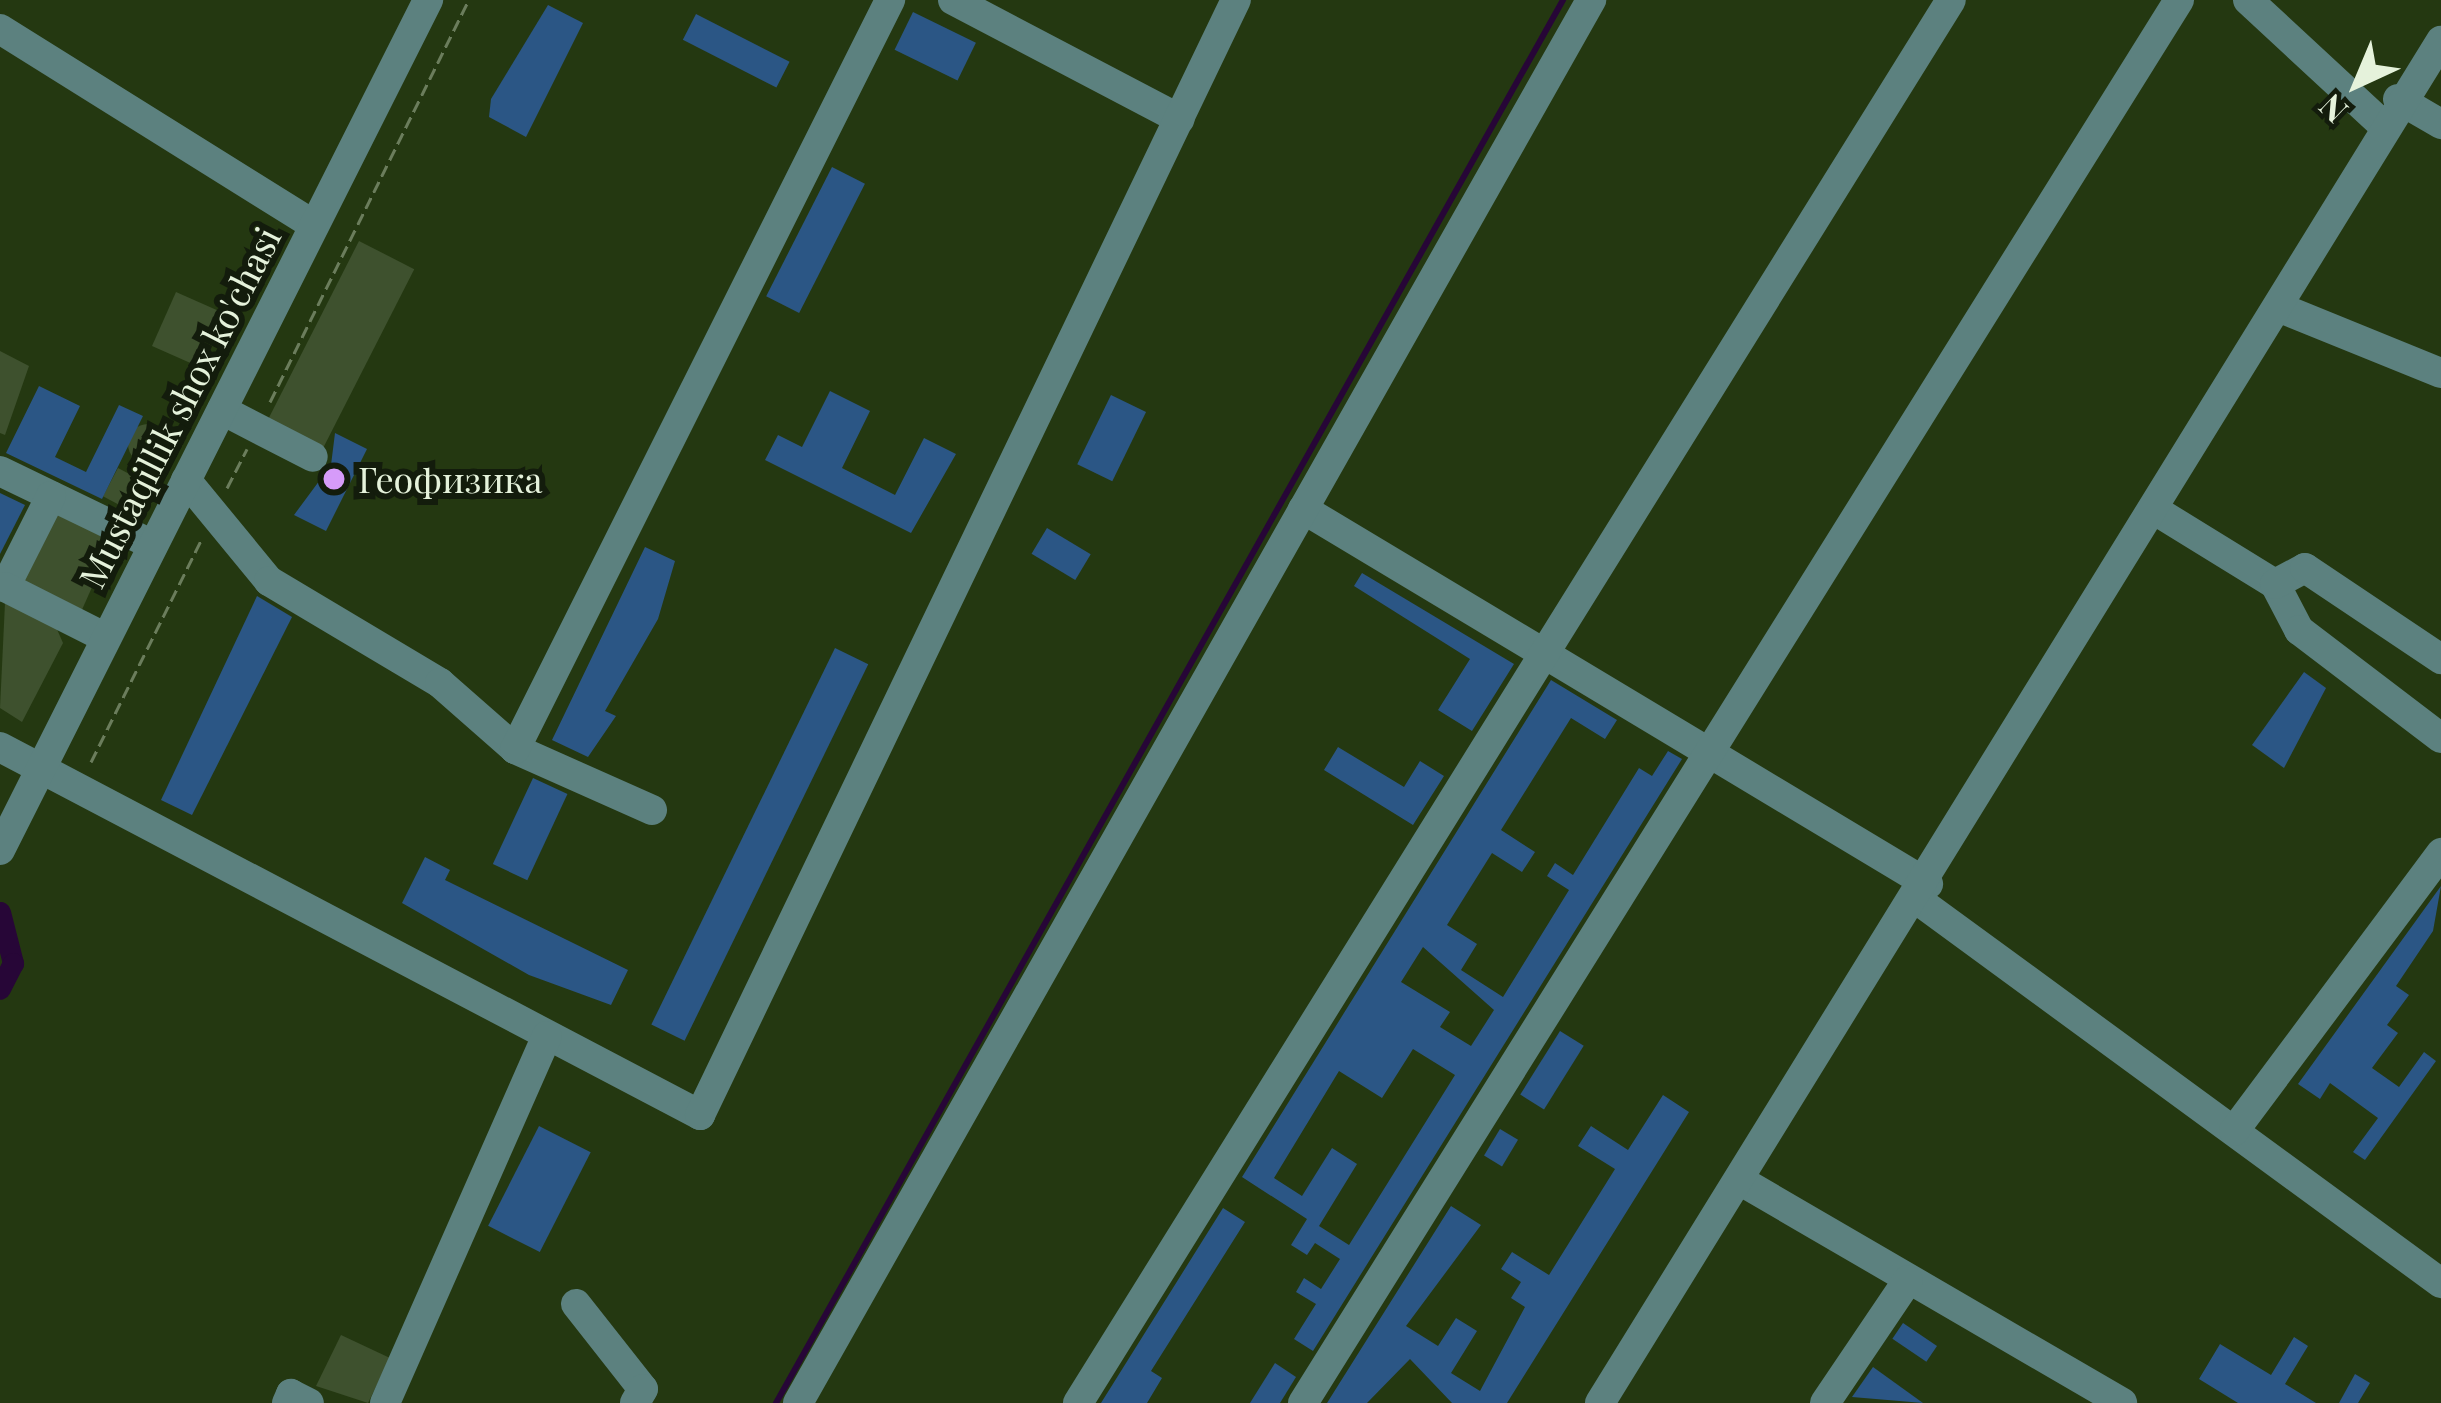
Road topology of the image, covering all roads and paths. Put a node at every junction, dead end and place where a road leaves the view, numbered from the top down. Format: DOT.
graph roads {
  1 [pos="428,0"];
  2 [pos="469,0"];
  3 [pos="890,0"];
  4 [pos="952,0"];
  5 [pos="1236,0"];
  6 [pos="1591,0"];
  7 [pos="1951,0"];
  8 [pos="2179,0"];
  9 [pos="2248,0"];
  10 [pos="0,29"];
  11 [pos="2441,41"];
  12 [pos="2391,112"];
  13 [pos="1180,119"];
  14 [pos="2441,124"];
  15 [pos="314,225"];
  16 [pos="2283,310"];
  17 [pos="2441,373"];
  18 [pos="222,410"];
  19 [pos="257,428"];
  20 [pos="313,457"];
  21 [pos="0,471"];
  22 [pos="186,480"];
  23 [pos="51,496"];
  24 [pos="1303,509"];
  25 [pos="2153,509"];
  26 [pos="214,514"];
  27 [pos="153,545"];
  28 [pos="2275,584"];
  29 [pos="106,638"];
  30 [pos="1546,655"];
  31 [pos="2441,658"];
  32 [pos="2441,738"];
  33 [pos="0,748"];
  34 [pos="515,749"];
  35 [pos="1709,752"];
  36 [pos="39,772"];
  37 [pos="86,773"];
  38 [pos="652,810"];
  39 [pos="0,850"];
  40 [pos="2441,853"];
  41 [pos="1923,892"];
  42 [pos="547,1036"];
  43 [pos="2234,1131"];
  44 [pos="1741,1180"];
  45 [pos="1908,1280"];
  46 [pos="2441,1282"];
  47 [pos="576,1304"];
  48 [pos="2104,1398"];
  49 [pos="287,1403"];
  50 [pos="309,1403"];
  51 [pos="385,1403"];
  52 [pos="635,1403"];
  53 [pos="798,1403"];
  54 [pos="1078,1403"];
  55 [pos="1303,1403"];
  56 [pos="1600,1403"];
  57 [pos="1825,1403"];
  1 -- 15 [label="street, Mustaqillik shox ko'chasi"];
  2 -- 19 [label="path"];
  3 -- 34 [label="street"];
  4 -- 13 [label="street"];
  5 -- 13 [label="street"];
  6 -- 24 [label="street"];
  7 -- 30 [label="street"];
  8 -- 35 [label="street"];
  9 -- 12 [label="street"];
  10 -- 15 [label="street"];
  11 -- 12 [label="street"];
  12 -- 14 [label="street"];
  12 -- 16 [label="street"];
  13 -- 42 [label="street"];
  15 -- 18 [label="street, Mustaqillik shox ko'chasi"];
  16 -- 17 [label="street"];
  16 -- 25 [label="street"];
  18 -- 19 [label="street"];
  18 -- 22 [label="street, Mustaqillik shox ko'chasi"];
  19 -- 20 [label="street"];
  19 -- 26 [label="path"];
  21 -- 23 [label="street"];
  22 -- 26 [label="street"];
  22 -- 27 [label="street, Mustaqillik shox ko'chasi"];
  23 -- 27 [label="street"];
  23 -- 29 [label="street"];
  24 -- 30 [label="street"];
  24 -- 53 [label="street"];
  25 -- 28 [label="street"];
  25 -- 41 [label="street"];
  26 -- 34 [label="street"];
  26 -- 37 [label="path"];
  27 -- 29 [label="street, Mustaqillik shox ko'chasi"];
  28 -- 31 [label="street"];
  28 -- 32 [label="street"];
  29 -- 36 [label="street, Mustaqillik shox ko'chasi"];
  30 -- 35 [label="street"];
  30 -- 54 [label="street"];
  33 -- 36 [label="street"];
  34 -- 38 [label="street"];
  35 -- 41 [label="street"];
  35 -- 55 [label="street"];
  36 -- 39 [label="street, Mustaqillik shox ko'chasi"];
  36 -- 42 [label="street"];
  40 -- 43 [label="street"];
  41 -- 43 [label="street"];
  41 -- 44 [label="street"];
  42 -- 51 [label="street"];
  43 -- 46 [label="street"];
  44 -- 45 [label="street"];
  44 -- 56 [label="street"];
  45 -- 48 [label="street"];
  45 -- 57 [label="street"];
  47 -- 52 [label="street"];
  49 -- 50 [label="street"];
}
